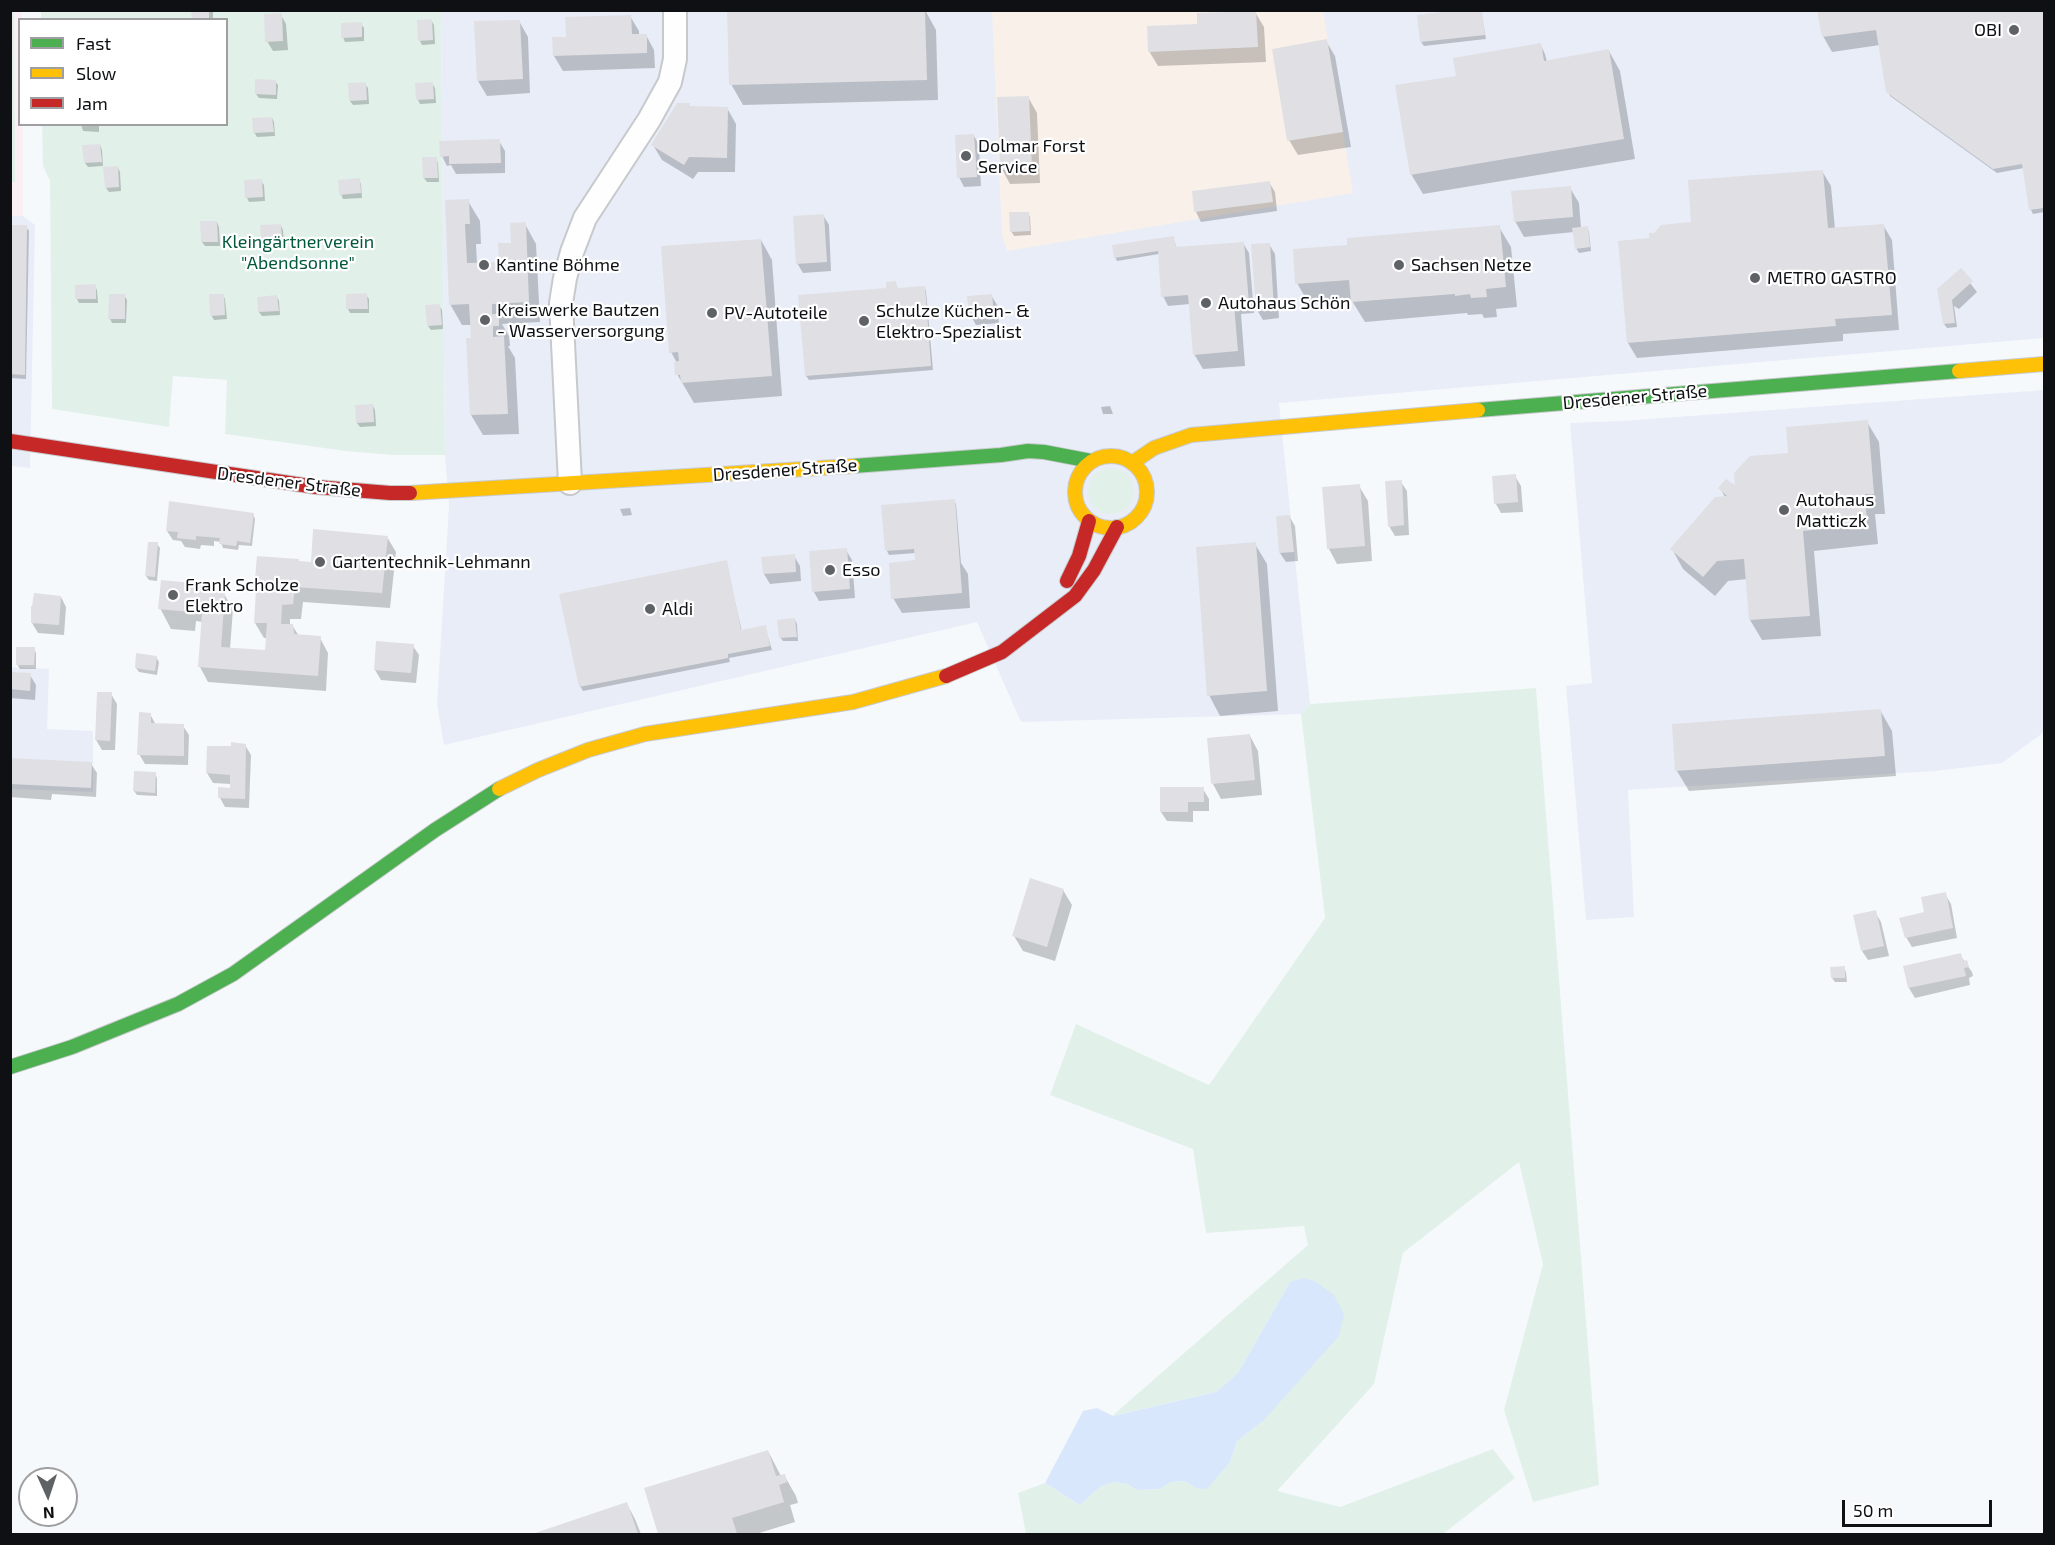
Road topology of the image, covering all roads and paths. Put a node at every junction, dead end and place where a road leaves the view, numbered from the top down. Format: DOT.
graph roads {
  1 [pos="675,10"];
  2 [pos="2044,364"];
  3 [pos="1225,431"];
  4 [pos="10,441"];
  5 [pos="1186,452"];
  6 [pos="1001,455"];
  7 [pos="1091,461"];
  8 [pos="1132,463"];
  9 [pos="1035,465"];
  10 [pos="570,483"];
  11 [pos="1089,521"];
  12 [pos="1117,527"];
  13 [pos="1045,620"];
  14 [pos="10,1067"];
  1 -- 10 [label="street"];
  2 -- 3 [label="main road, Dresdener Straße"];
  3 -- 5 [label="main road, Dresdener Straße"];
  3 -- 8 [label="main road, Dresdener Straße"];
  4 -- 10 [label="main road, Dresdener Straße"];
  6 -- 7 [label="main road, Dresdener Straße"];
  6 -- 9 [label="main road, Dresdener Straße"];
  6 -- 10 [label="main road, Dresdener Straße"];
  7 -- 8 [label="main road, Dresdener Straße"];
  7 -- 11 [label="main road"];
  8 -- 12 [label="main road"];
  11 -- 12 [label="main road"];
  11 -- 13 [label="main road"];
  12 -- 13 [label="main road"];
  13 -- 14 [label="main road"];
}
